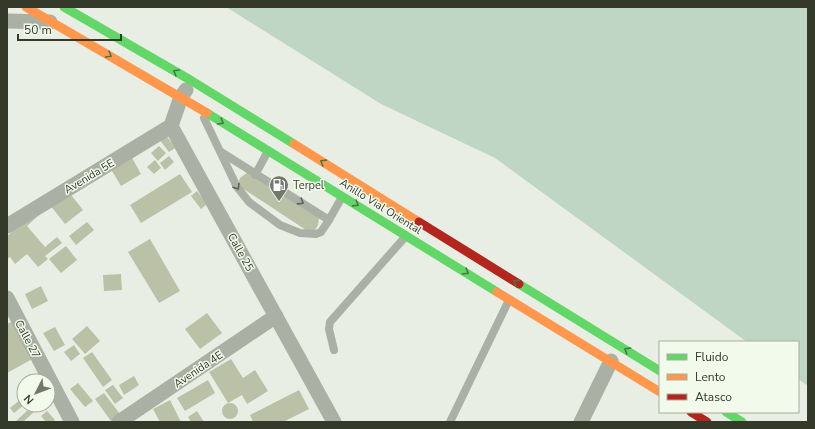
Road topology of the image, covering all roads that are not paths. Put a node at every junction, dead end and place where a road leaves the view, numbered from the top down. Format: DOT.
graph roads {
  1 [pos="26,7"];
  2 [pos="71,9"];
  3 [pos="7,21"];
  4 [pos="51,22"];
  5 [pos="192,81"];
  6 [pos="182,97"];
  7 [pos="200,109"];
  8 [pos="171,126"];
  9 [pos="268,150"];
  10 [pos="220,152"];
  11 [pos="255,175"];
  12 [pos="342,196"];
  13 [pos="329,220"];
  14 [pos="7,226"];
  15 [pos="406,235"];
  16 [pos="7,298"];
  17 [pos="510,299"];
  18 [pos="276,316"];
  19 [pos="334,350"];
  20 [pos="611,361"];
  21 [pos="659,370"];
  22 [pos="659,391"];
  23 [pos="693,413"];
  24 [pos="728,413"];
  25 [pos="72,422"];
  26 [pos="119,422"];
  27 [pos="334,422"];
  28 [pos="450,422"];
  29 [pos="581,422"];
  30 [pos="707,422"];
  31 [pos="742,422"];
  1 -- 4 [label="highway, Anillo Vial Oriental"];
  2 -- 4 [label="street"];
  5 -- 2 [label="highway, Anillo Vial Oriental, one-way"];
  3 -- 4 [label="street"];
  4 -- 6 [label="highway, Anillo Vial Oriental, one-way"];
  5 -- 6 [label="street"];
  21 -- 5 [label="highway, Anillo Vial Oriental, one-way"];
  6 -- 7 [label="highway, Anillo Vial Oriental"];
  6 -- 8 [label="street"];
  7 -- 9 [label="highway, Anillo Vial Oriental, one-way"];
  7 -- 10 [label="lane"];
  8 -- 14 [label="street, Avenida 5E"];
  8 -- 18 [label="street, Calle 25"];
  9 -- 11 [label="lane"];
  9 -- 12 [label="highway, Anillo Vial Oriental"];
  10 -- 11 [label="lane"];
  10 -- 13 [label="lane, one-way"];
  11 -- 13 [label="lane, one-way"];
  12 -- 13 [label="lane"];
  12 -- 15 [label="highway, Anillo Vial Oriental, one-way"];
  15 -- 17 [label="highway, Anillo Vial Oriental, one-way"];
  15 -- 19 [label="lane"];
  16 -- 25 [label="street, Calle 27"];
  17 -- 20 [label="highway, Anillo Vial Oriental"];
  17 -- 28 [label="lane"];
  18 -- 26 [label="street, Avenida 4E"];
  18 -- 27 [label="street, Calle 25"];
  20 -- 22 [label="highway, Anillo Vial Oriental"];
  20 -- 29 [label="street"];
  23 -- 30 [label="highway"];
  24 -- 31 [label="highway"];
}
